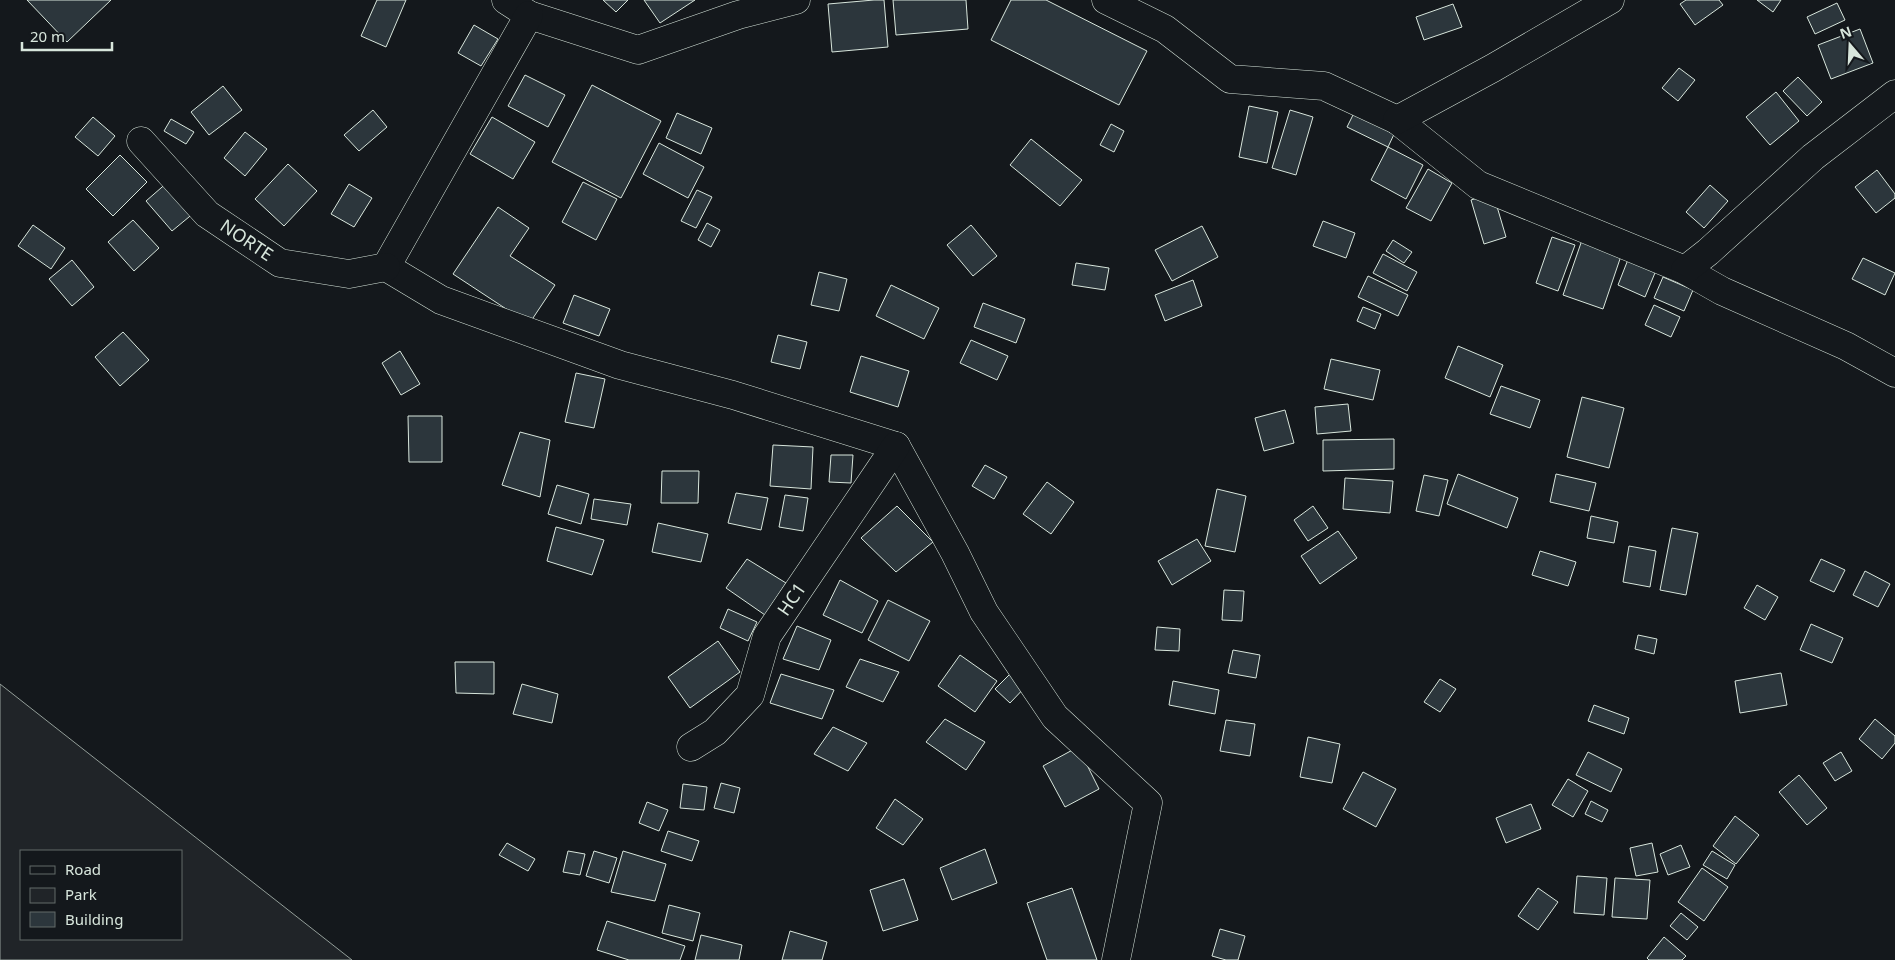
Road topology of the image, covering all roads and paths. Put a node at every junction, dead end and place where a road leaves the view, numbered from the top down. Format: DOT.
graph roads {
  1 [pos="506,0"];
  2 [pos="796,0"];
  3 [pos="1106,0"];
  4 [pos="1610,0"];
  5 [pos="529,15"];
  6 [pos="1895,94"];
  7 [pos="1397,120"];
  8 [pos="141,141"];
  9 [pos="386,267"];
  10 [pos="1685,270"];
  11 [pos="1895,373"];
  12 [pos="896,446"];
  13 [pos="691,747"];
  14 [pos="1116,960"];
  1 -- 5 [label="street"];
  2 -- 5 [label="street"];
  3 -- 7 [label="street"];
  4 -- 7 [label="street"];
  5 -- 9 [label="street"];
  6 -- 10 [label="street"];
  7 -- 10 [label="street"];
  8 -- 9 [label="street, NORTE"];
  9 -- 12 [label="street"];
  10 -- 11 [label="street"];
  12 -- 13 [label="street, HC1"];
  12 -- 14 [label="street"];
}
